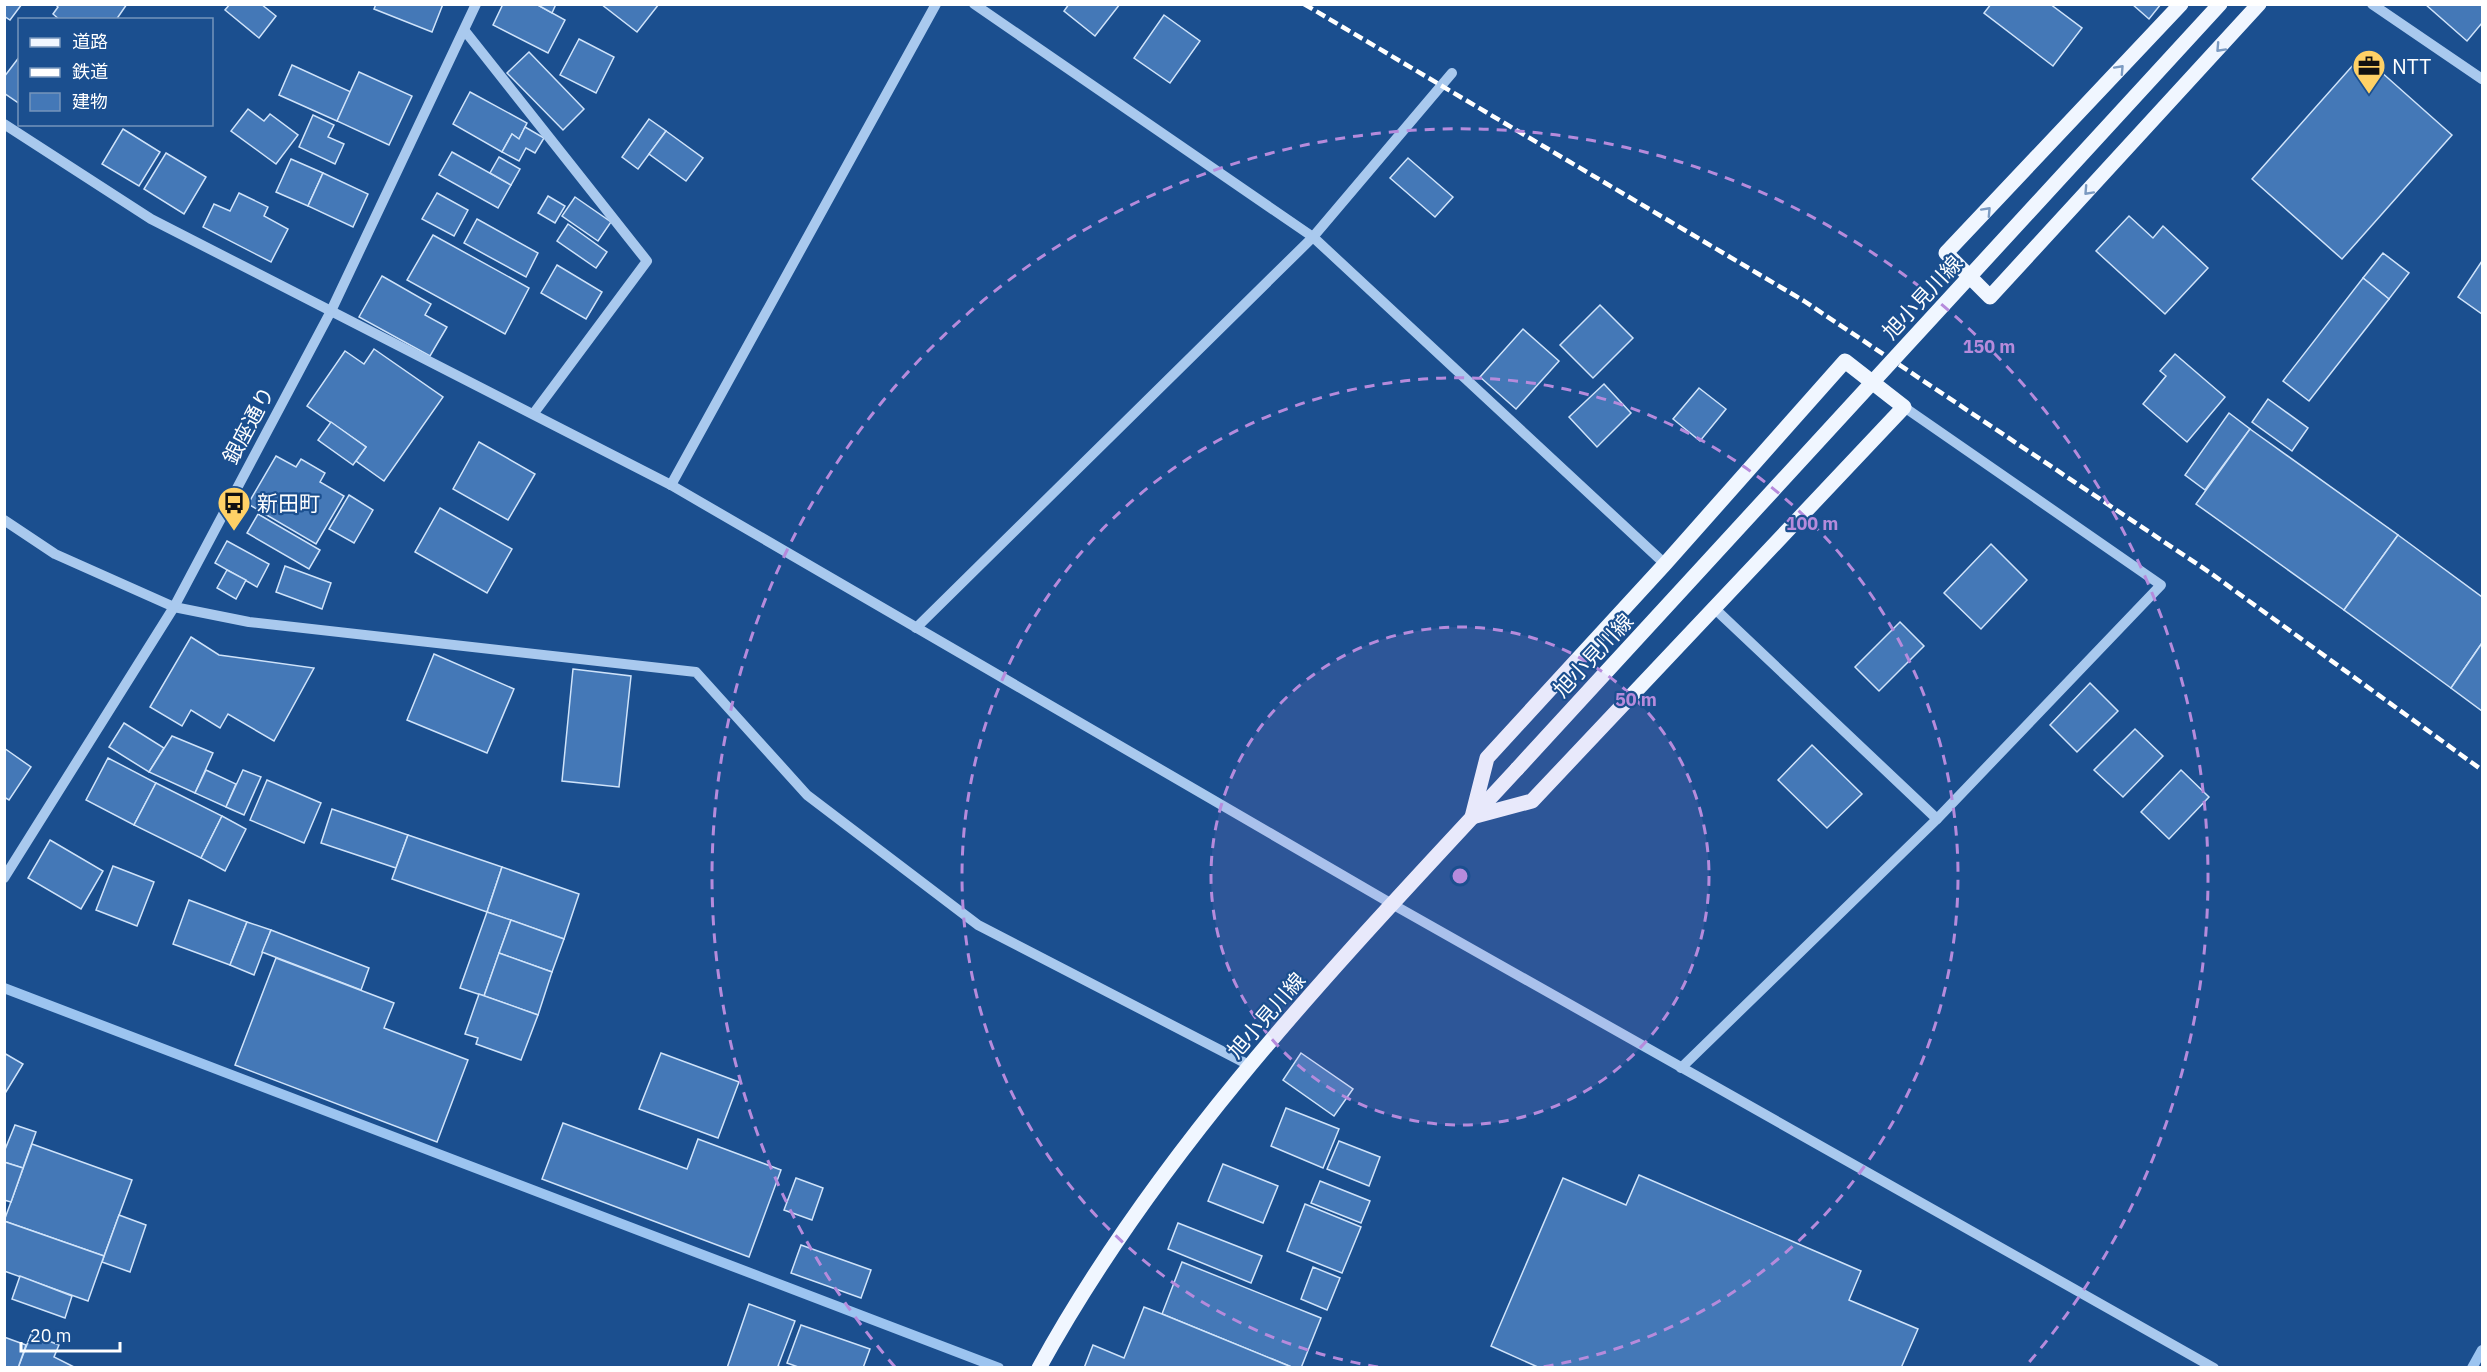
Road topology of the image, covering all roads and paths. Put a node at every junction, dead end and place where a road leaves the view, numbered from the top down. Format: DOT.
graph roads {
  1 [pos="476,4"];
  2 [pos="936,4"];
  3 [pos="974,4"];
  4 [pos="2181,4"];
  5 [pos="2220,4"];
  6 [pos="2259,4"];
  7 [pos="2372,4"];
  8 [pos="465,31"];
  9 [pos="1452,73"];
  10 [pos="2482,79"];
  11 [pos="4,123"];
  12 [pos="1313,237"];
  13 [pos="331,311"];
  14 [pos="1904,406"];
  15 [pos="534,413"];
  16 [pos="671,485"];
  17 [pos="4,520"];
  18 [pos="1665,564"];
  19 [pos="174,607"];
  20 [pos="1714,608"];
  21 [pos="916,628"];
  22 [pos="1472,817"];
  23 [pos="1937,819"];
  24 [pos="4,878"];
  25 [pos="1392,904"];
  26 [pos="1249,1065"];
  27 [pos="1681,1068"];
  28 [pos="1041,1364"];
  29 [pos="2214,1368"];
  1 -- 8 [label="street, 銀座通り"];
  2 -- 16 [label="street"];
  3 -- 12 [label="street"];
  6 -- 4 [label="main road, one-way"];
  5 -- 22 [label="main road, 旭小見川線, bridge"];
  7 -- 10 [label="street"];
  8 -- 13 [label="street, 銀座通り"];
  8 -- 15 [label="street"];
  9 -- 12 [label="street"];
  11 -- 13 [label="street"];
  12 -- 18 [label="street"];
  12 -- 21 [label="street"];
  13 -- 15 [label="street"];
  13 -- 19 [label="street, 銀座通り"];
  14 -- 18 [label="main road"];
  14 -- 20 [label="main road"];
  14 -- 23 [label="street"];
  15 -- 16 [label="street"];
  16 -- 21 [label="street"];
  17 -- 19 [label="street"];
  18 -- 22 [label="main road"];
  19 -- 24 [label="street, 銀座通り"];
  19 -- 26 [label="street"];
  20 -- 22 [label="main road"];
  20 -- 23 [label="street"];
  21 -- 25 [label="street"];
  22 -- 25 [label="main road, 旭小見川線"];
  23 -- 27 [label="street"];
  25 -- 26 [label="main road, 旭小見川線"];
  25 -- 27 [label="street"];
  26 -- 28 [label="main road, 旭小見川線"];
  27 -- 29 [label="street"];
}
